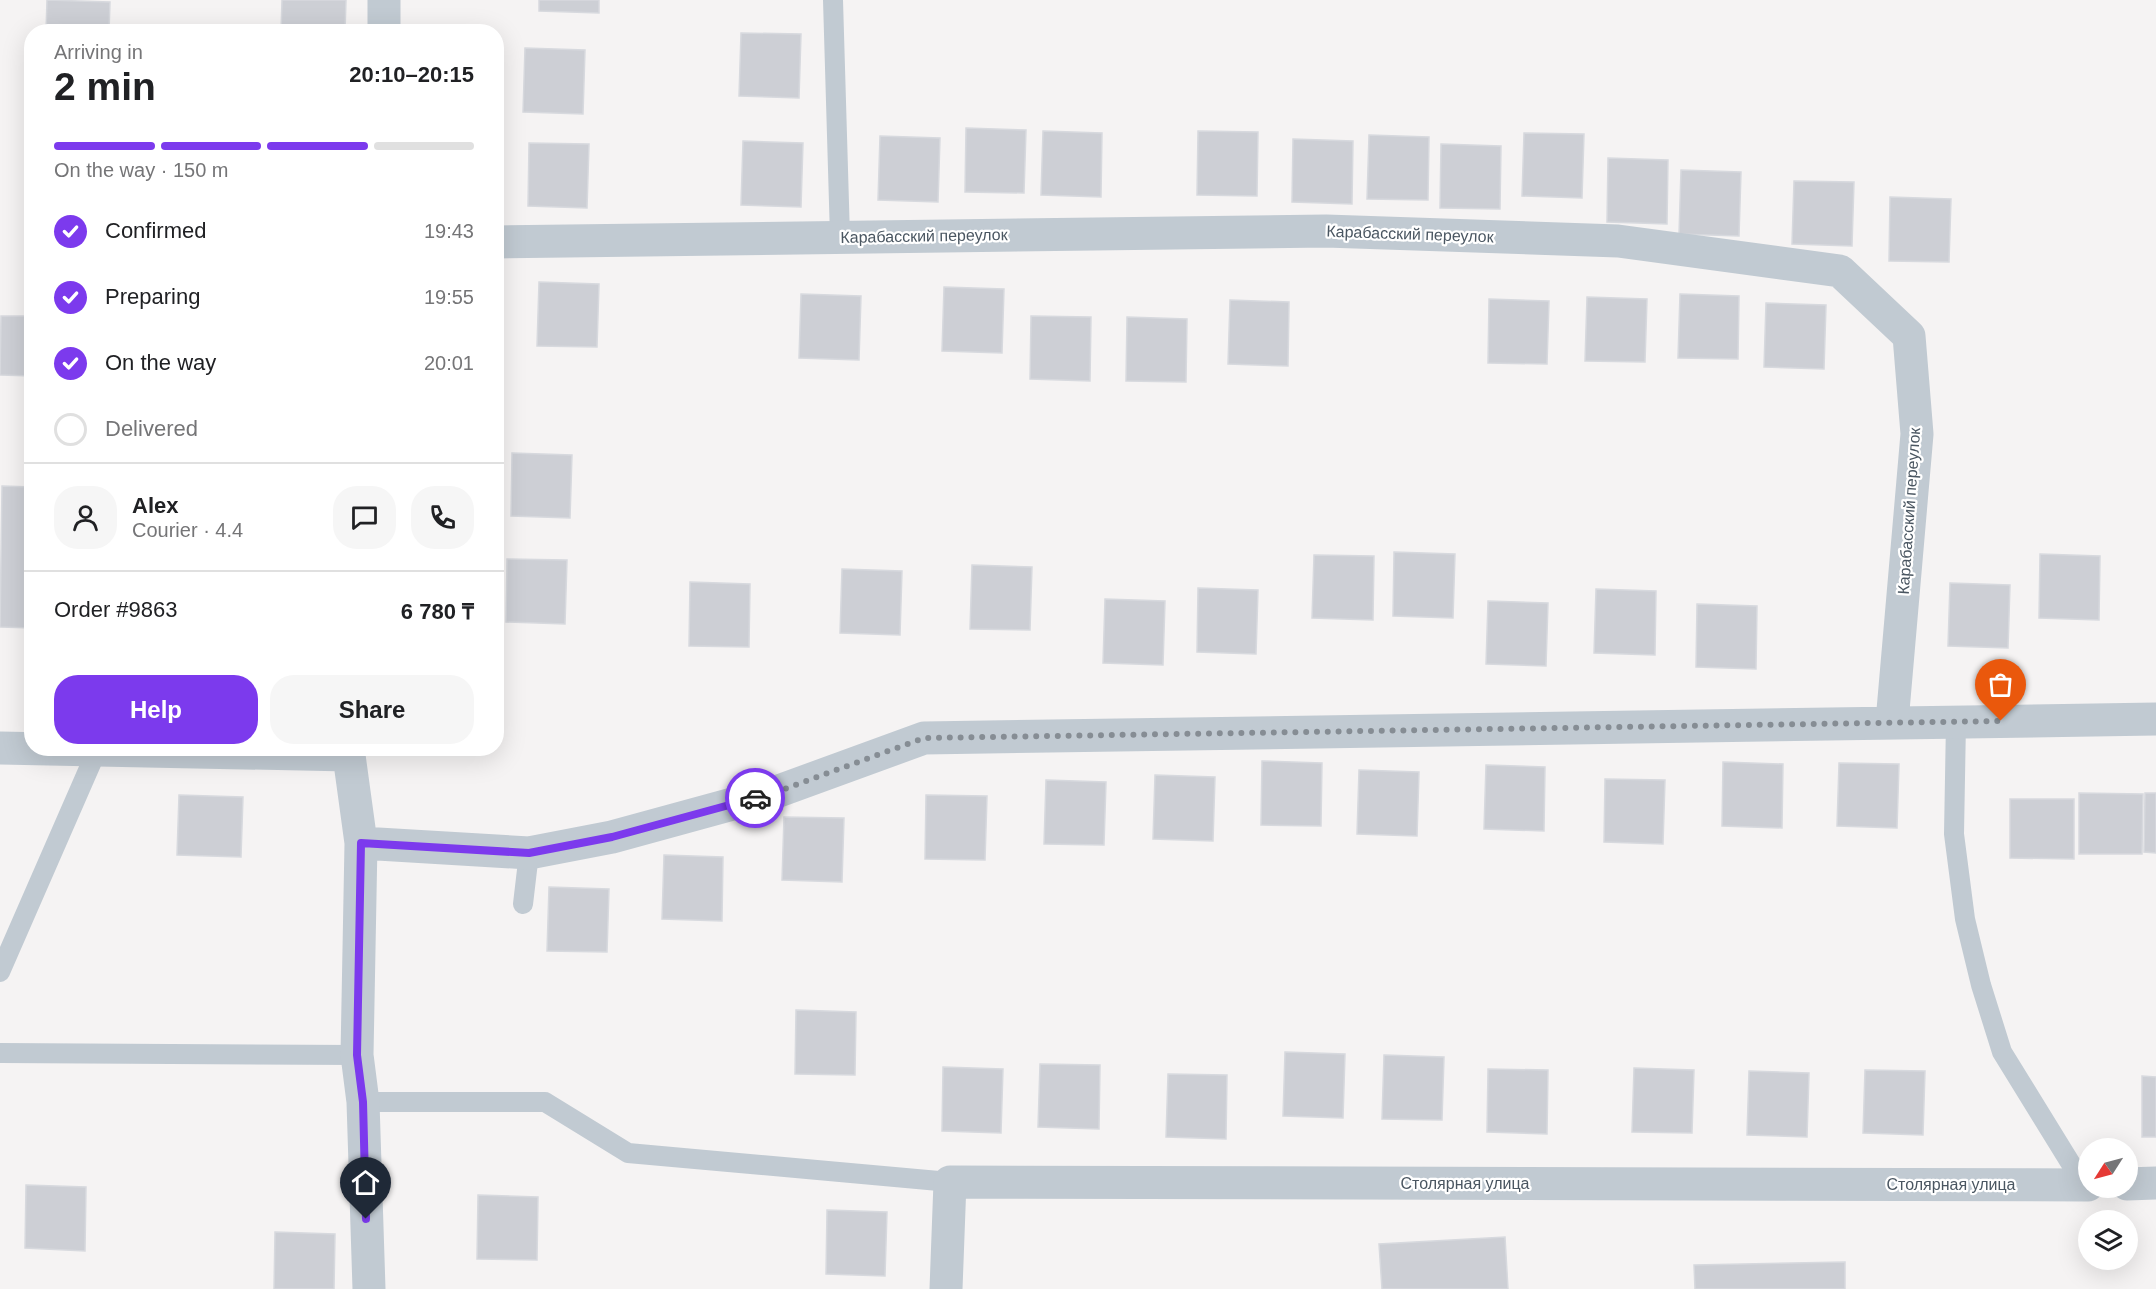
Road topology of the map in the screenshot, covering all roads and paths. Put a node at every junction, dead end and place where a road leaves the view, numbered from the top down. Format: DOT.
graph roads {
  1 [pos="384,0"];
  2 [pos="833,0"];
  3 [pos="384,24"];
  4 [pos="840,237"];
  5 [pos="504,242"];
  6 [pos="2156,719"];
  7 [pos="1892,722"];
  8 [pos="1956,722"];
  9 [pos="0,748"];
  10 [pos="24,748"];
  11 [pos="94,756"];
  12 [pos="349,756"];
  13 [pos="361,843"];
  14 [pos="529,853"];
  15 [pos="523,904"];
  16 [pos="0,972"];
  17 [pos="0,1053"];
  18 [pos="357,1055"];
  19 [pos="363,1102"];
  20 [pos="2078,1172"];
  21 [pos="950,1182"];
  22 [pos="2138,1184"];
  23 [pos="2156,1184"];
  24 [pos="2078,1185"];
  25 [pos="369,1289"];
  26 [pos="946,1289"];
  1 -- 3 [label="street"];
  2 -- 4 [label="lane"];
  4 -- 5 [label="street, Карабасский переулок"];
  4 -- 7 [label="street, Карабасский переулок"];
  6 -- 8 [label="street"];
  7 -- 8 [label="street"];
  7 -- 14 [label="street"];
  8 -- 20 [label="lane"];
  9 -- 10 [label="street"];
  11 -- 16 [label="lane"];
  12 -- 13 [label="street"];
  13 -- 14 [label="street"];
  13 -- 18 [label="street"];
  14 -- 15 [label="lane"];
  17 -- 18 [label="lane"];
  18 -- 19 [label="street"];
  19 -- 21 [label="lane"];
  19 -- 25 [label="street"];
  21 -- 24 [label="street, Столярная улица"];
  21 -- 26 [label="street"];
  22 -- 23 [label="street"];
}
